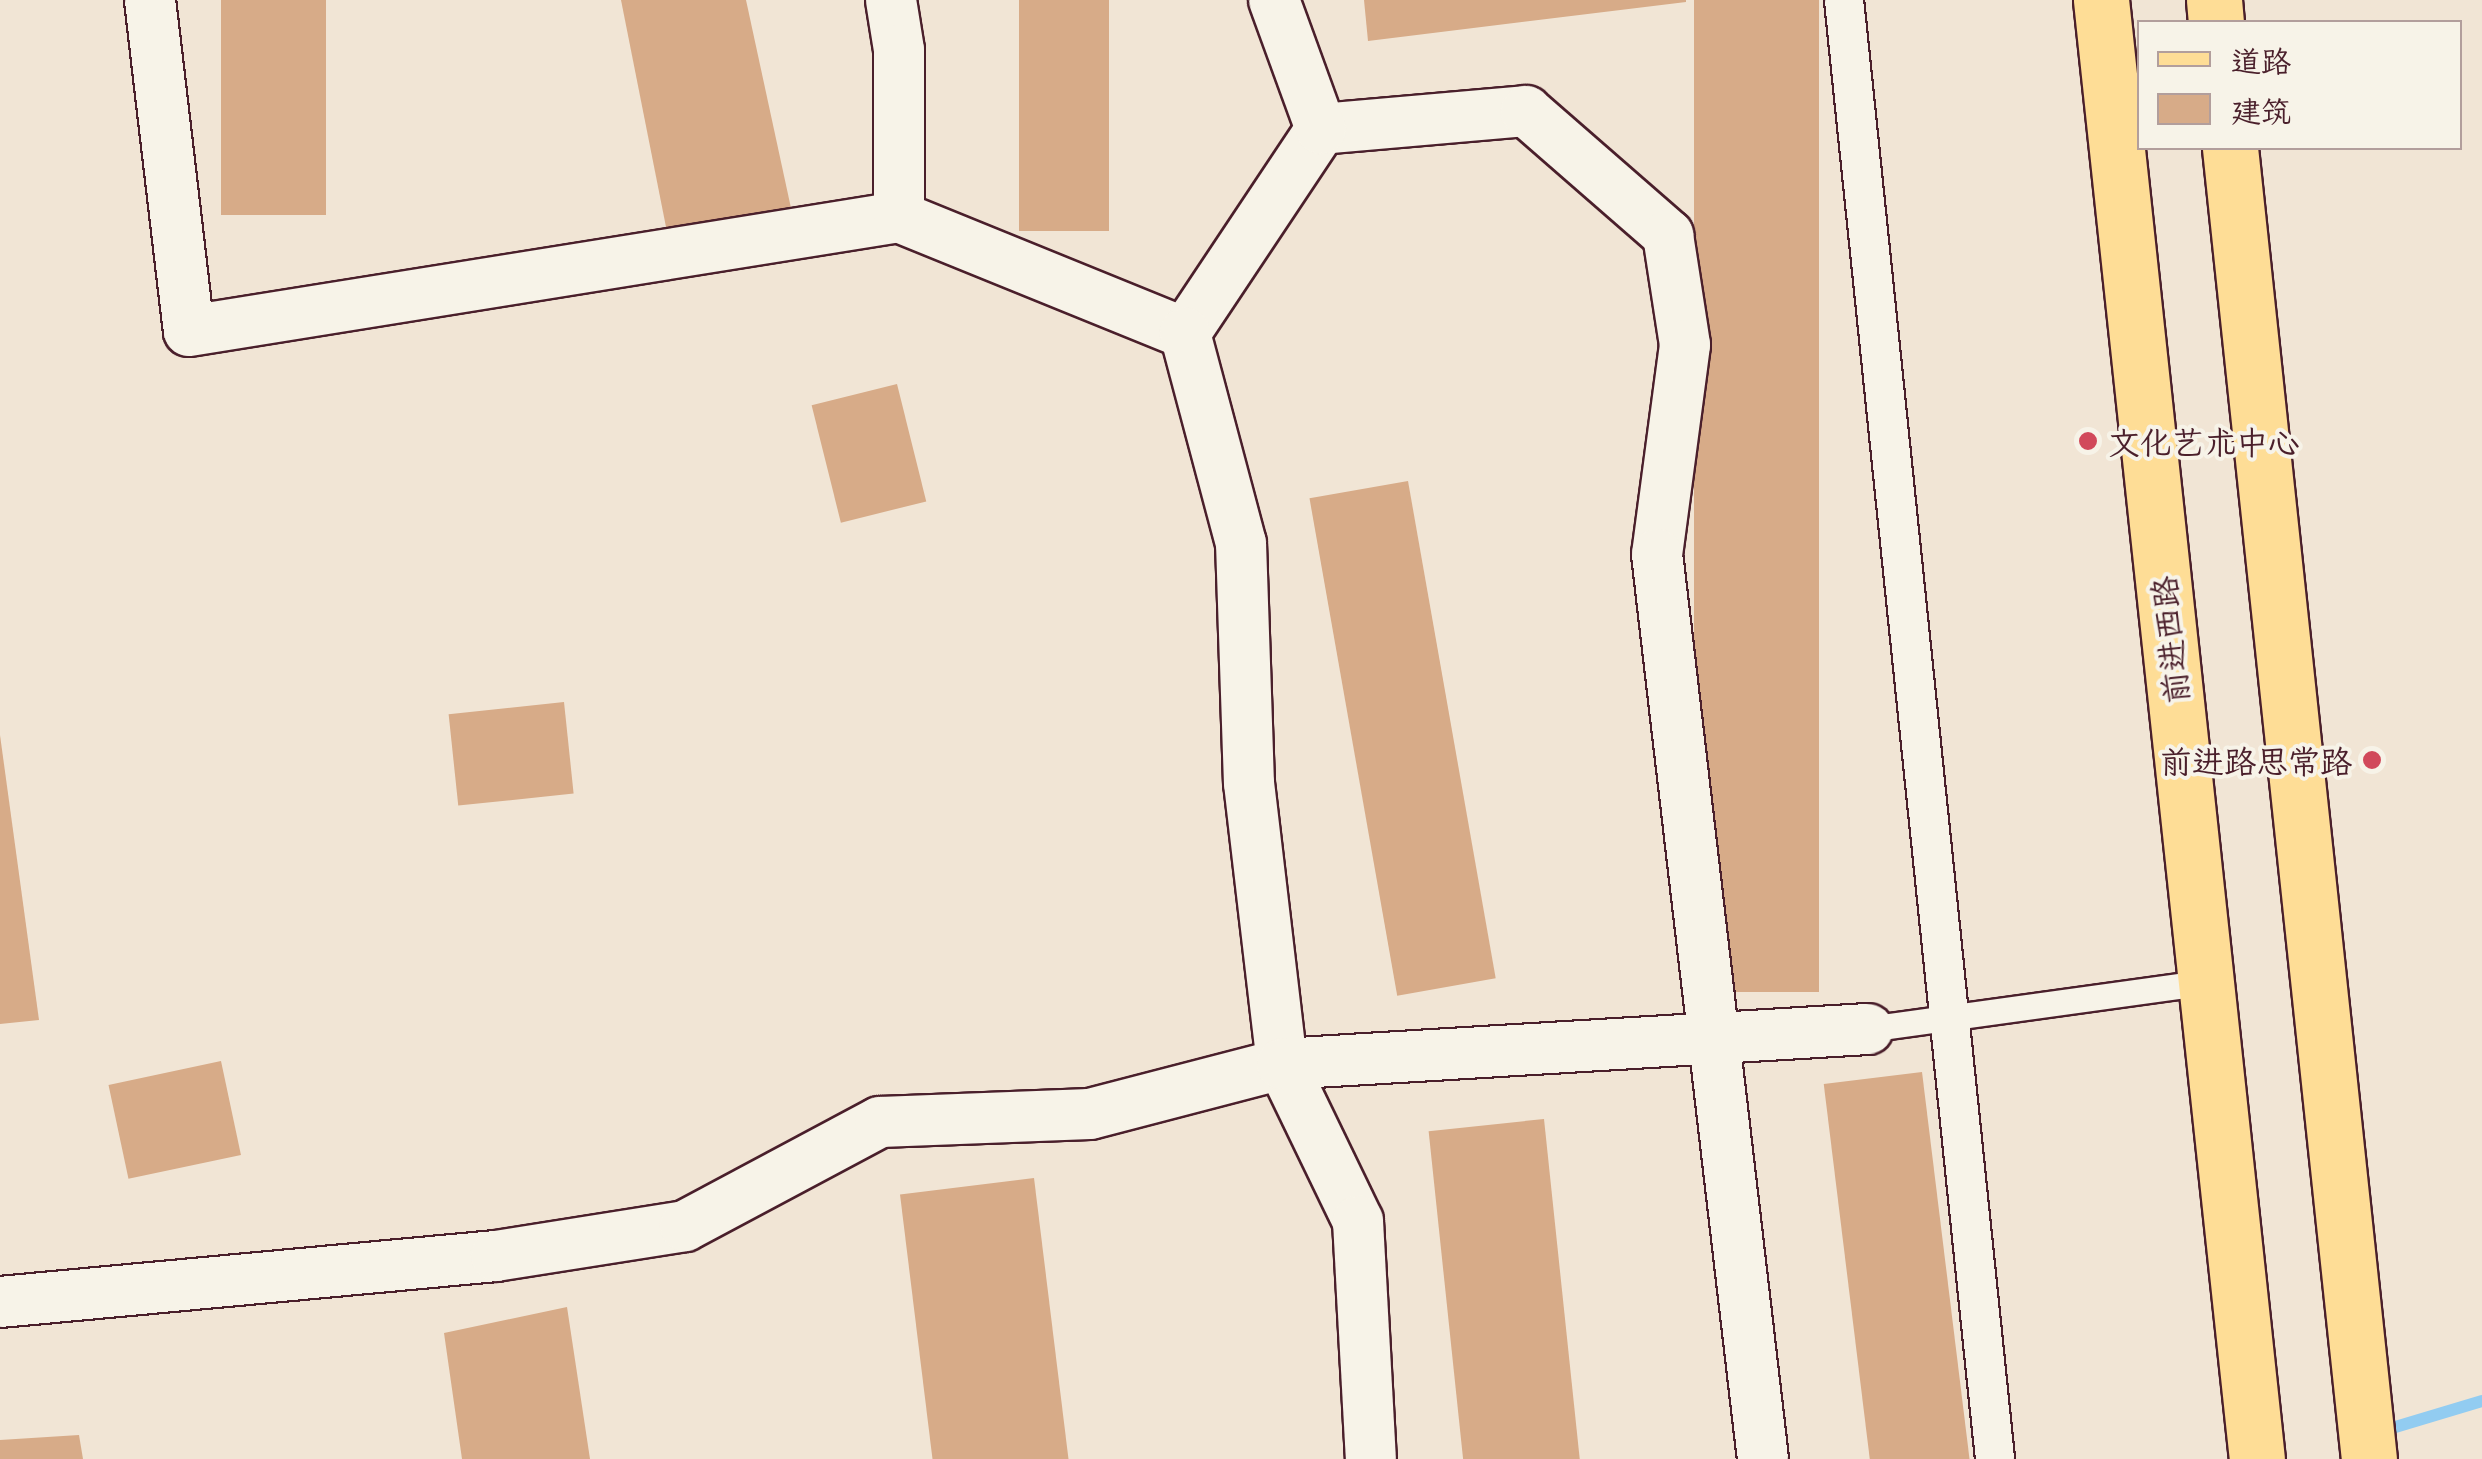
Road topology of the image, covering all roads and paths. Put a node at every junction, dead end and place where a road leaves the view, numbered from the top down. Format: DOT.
graph roads {
  1 [pos="150,0"];
  2 [pos="891,0"];
  3 [pos="1274,0"];
  4 [pos="1844,0"];
  5 [pos="2101,0"];
  6 [pos="1321,129"];
  7 [pos="2230,150"];
  8 [pos="898,216"];
  9 [pos="1185,333"];
  10 [pos="2204,982"];
  11 [pos="1954,1017"];
  12 [pos="1868,1029"];
  13 [pos="1711,1040"];
  14 [pos="1282,1064"];
  15 [pos="0,1302"];
  16 [pos="1372,1459"];
  17 [pos="1763,1459"];
  18 [pos="1996,1459"];
  19 [pos="2258,1459"];
  20 [pos="2369,1459"];
  1 -- 8 [label="street"];
  2 -- 8 [label="street"];
  3 -- 6 [label="street"];
  4 -- 11 [label="street"];
  5 -- 10 [label="main road, 前进西路"];
  6 -- 9 [label="street"];
  6 -- 13 [label="street"];
  7 -- 20 [label="main road"];
  8 -- 9 [label="street"];
  9 -- 14 [label="street"];
  10 -- 11 [label="lane"];
  10 -- 19 [label="main road, 前进西路"];
  11 -- 12 [label="lane"];
  11 -- 18 [label="street"];
  12 -- 13 [label="street"];
  13 -- 14 [label="street"];
  13 -- 17 [label="street"];
  14 -- 15 [label="street"];
  14 -- 16 [label="street"];
}
